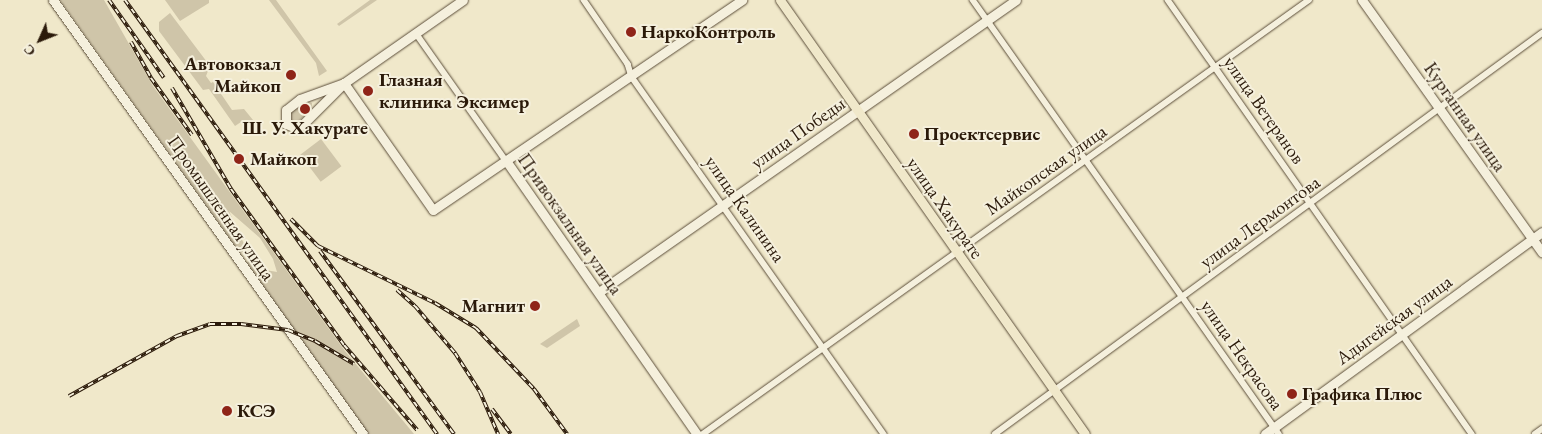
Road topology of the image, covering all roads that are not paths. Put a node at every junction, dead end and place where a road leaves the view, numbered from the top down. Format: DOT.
graph roads {
  1 [pos="53,0"];
  2 [pos="463,0"];
  3 [pos="584,0"];
  4 [pos="742,0"];
  5 [pos="780,0"];
  6 [pos="973,0"];
  7 [pos="1016,0"];
  8 [pos="1168,0"];
  9 [pos="1309,0"];
  10 [pos="1362,0"];
  11 [pos="987,20"];
  12 [pos="1542,33"];
  13 [pos="416,34"];
  14 [pos="1216,68"];
  15 [pos="632,77"];
  16 [pos="344,83"];
  17 [pos="305,97"];
  18 [pos="1439,107"];
  19 [pos="858,111"];
  20 [pos="317,112"];
  21 [pos="1086,160"];
  22 [pos="507,162"];
  23 [pos="1311,203"];
  24 [pos="724,205"];
  25 [pos="1542,232"];
  26 [pos="1532,238"];
  27 [pos="956,252"];
  28 [pos="1542,252"];
  29 [pos="599,292"];
  30 [pos="1183,298"];
  31 [pos="1402,333"];
  32 [pos="823,347"];
  33 [pos="1055,391"];
  34 [pos="1542,429"];
  35 [pos="1277,430"];
  36 [pos="363,434"];
  37 [pos="697,434"];
  38 [pos="703,434"];
  39 [pos="884,434"];
  40 [pos="995,434"];
  41 [pos="1085,434"];
  42 [pos="1265,434"];
  43 [pos="1472,434"];
  44 [pos="1535,434"];
  1 -- 36 [label="street, Промышленная улица"];
  2 -- 13 [label="street"];
  3 -- 15 [label="street, улица Калинина"];
  4 -- 15 [label="street"];
  5 -- 19 [label="main road, улица Хакурате"];
  6 -- 11 [label="street, улица Некрасова"];
  7 -- 11 [label="street, улица Победы"];
  8 -- 14 [label="street, улица Ветеранов"];
  9 -- 14 [label="street, Майкопская улица"];
  10 -- 18 [label="street, Курганная улица"];
  11 -- 19 [label="street, улица Победы"];
  11 -- 21 [label="street, улица Некрасова"];
  12 -- 18 [label="street, улица Лермонтова"];
  13 -- 16 [label="street"];
  13 -- 22 [label="street, Привокзальная улица"];
  14 -- 21 [label="street, Майкопская улица"];
  14 -- 23 [label="street, улица Ветеранов"];
  15 -- 22 [label="street"];
  15 -- 24 [label="street, улица Калинина"];
  16 -- 17 [label="street"];
  16 -- 20 [label="street"];
  16 -- 22 [label="street"];
  17 -- 20 [label="street"];
  17 -- 20 [label="street"];
  18 -- 23 [label="street, улица Лермонтова"];
  18 -- 26 [label="street, Курганная улица"];
  19 -- 24 [label="street, улица Победы"];
  19 -- 27 [label="main road, улица Хакурате"];
  21 -- 27 [label="street, Майкопская улица"];
  21 -- 30 [label="street, улица Некрасова"];
  22 -- 29 [label="street, Привокзальная улица"];
  23 -- 30 [label="street, улица Лермонтова"];
  23 -- 31 [label="street, улица Ветеранов"];
  24 -- 29 [label="street, улица Победы"];
  24 -- 32 [label="street, улица Калинина"];
  25 -- 26 [label="street, Адыгейская улица"];
  26 -- 28 [label="street, Курганная улица"];
  26 -- 31 [label="street, Адыгейская улица"];
  27 -- 32 [label="street, Майкопская улица"];
  27 -- 33 [label="main road, улица Хакурате"];
  29 -- 37 [label="street, Привокзальная улица"];
  30 -- 33 [label="street, улица Лермонтова"];
  30 -- 35 [label="street, улица Некрасова"];
  31 -- 35 [label="street, Адыгейская улица"];
  31 -- 43 [label="street, улица Ветеранов"];
  32 -- 38 [label="street, Майкопская улица"];
  32 -- 39 [label="street, улица Калинина"];
  33 -- 40 [label="street, улица Лермонтова"];
  33 -- 41 [label="main road, улица Хакурате"];
  34 -- 44 [label="street"];
  35 -- 42 [label="street, Адыгейская улица"];
}
